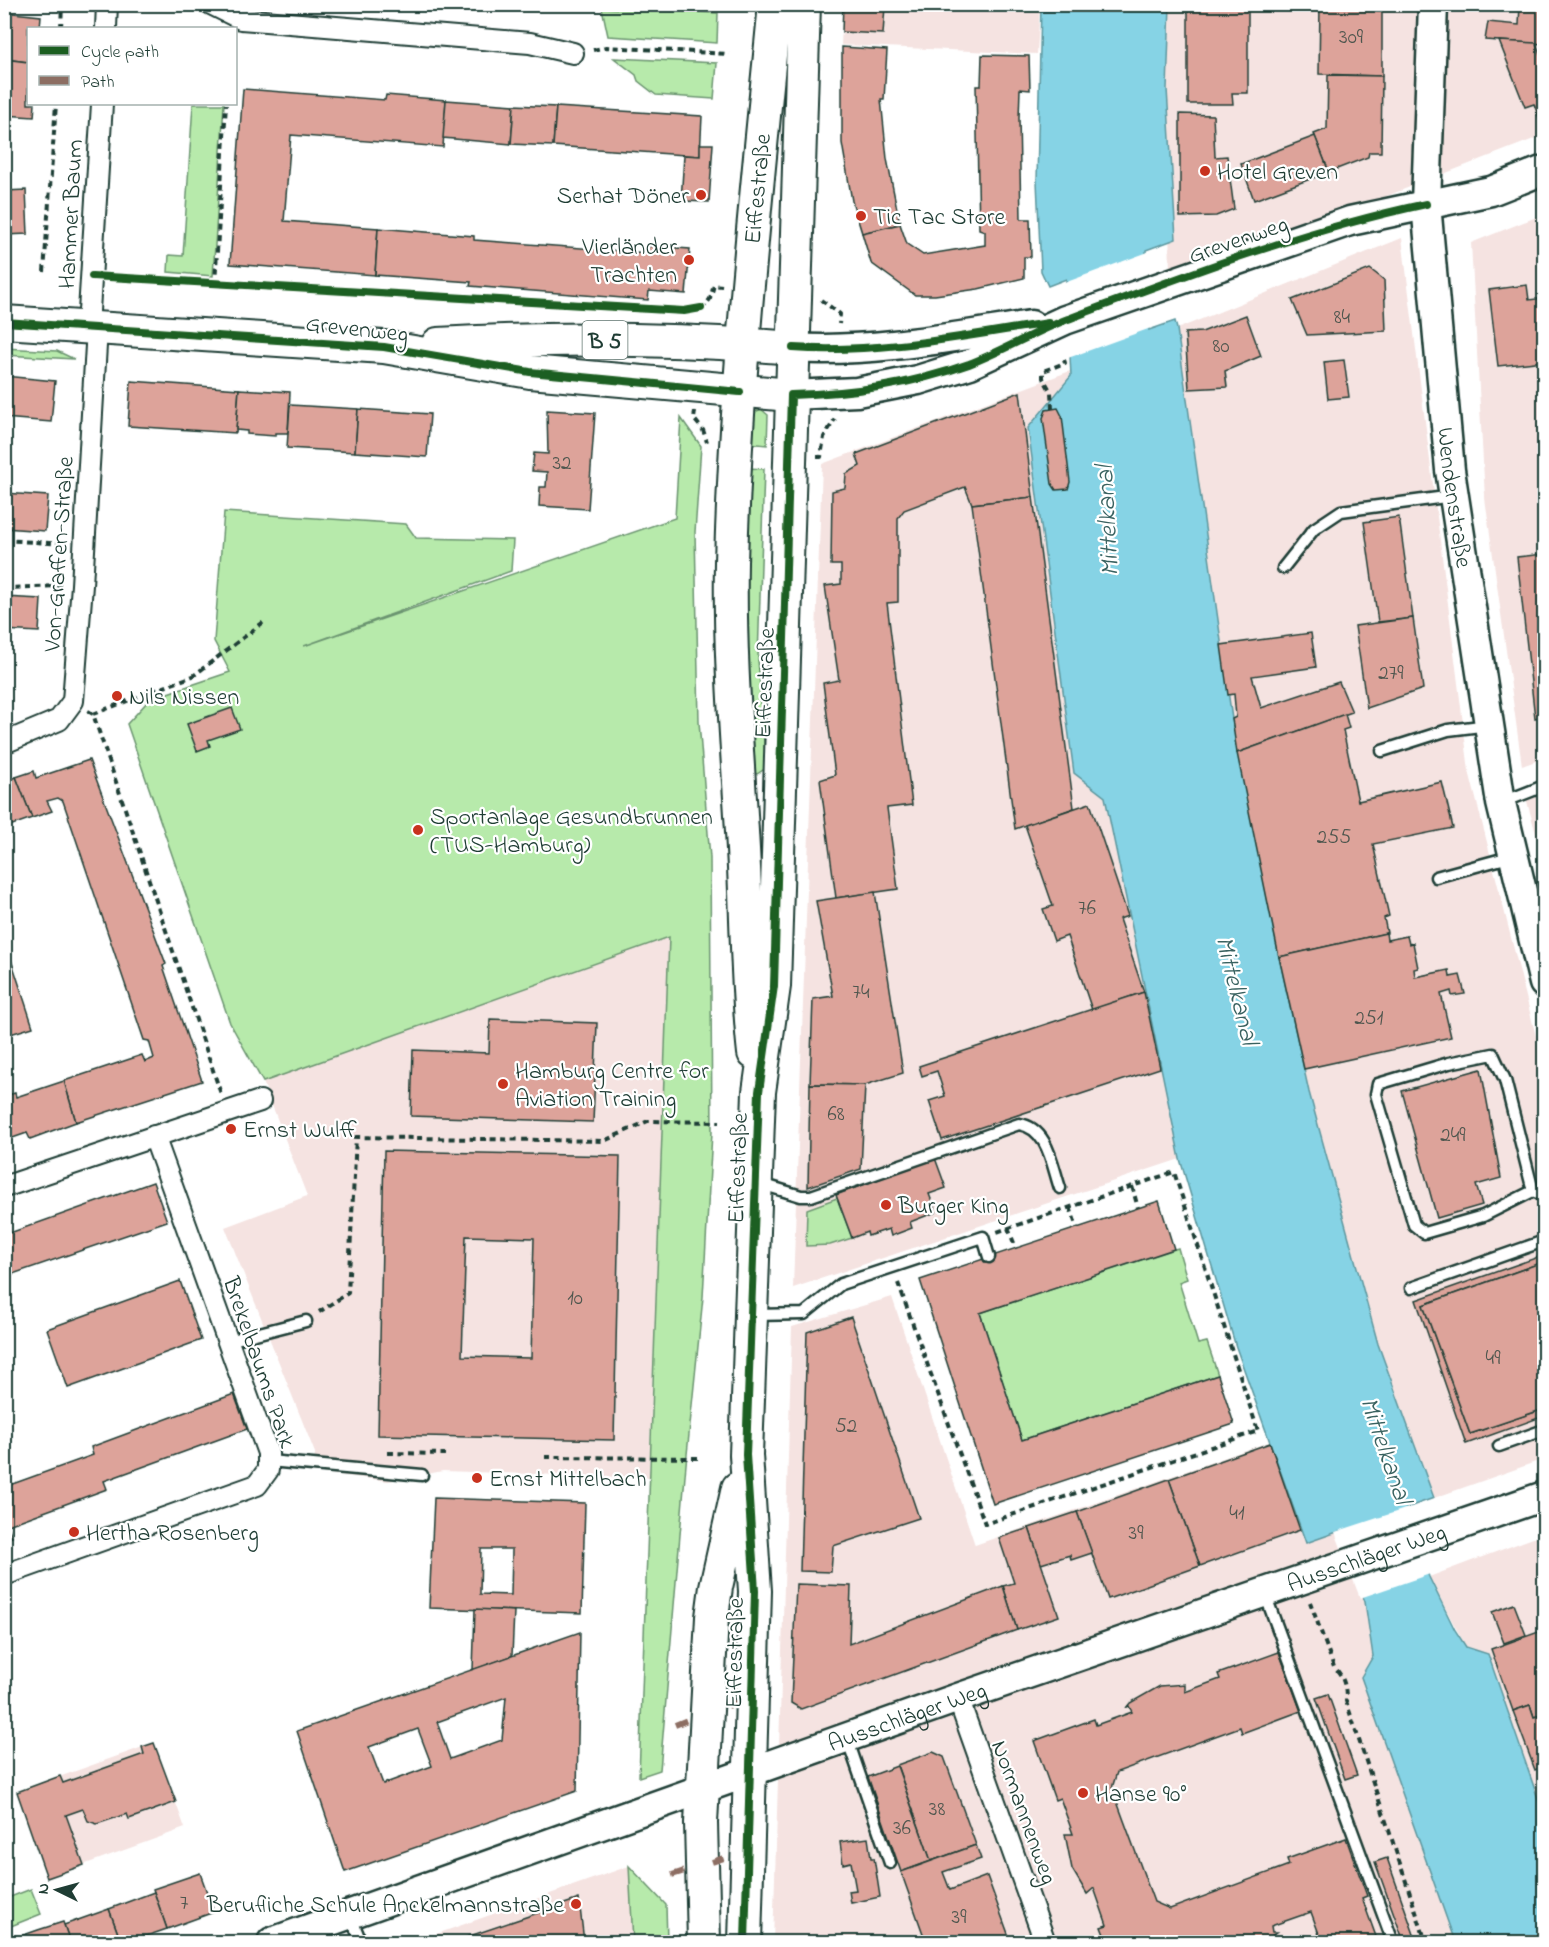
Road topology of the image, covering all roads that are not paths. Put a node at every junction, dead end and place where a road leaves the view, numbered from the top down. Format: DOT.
graph roads {
  1 [pos="107,4"];
  2 [pos="211,4"];
  3 [pos="775,4"];
  4 [pos="804,4"];
  5 [pos="1433,4"];
  6 [pos="106,27"];
  7 [pos="573,53"];
  8 [pos="102,105"];
  9 [pos="1545,170"];
  10 [pos="1426,204"];
  11 [pos="1065,320"];
  12 [pos="4,322"];
  13 [pos="93,327"];
  14 [pos="744,344"];
  15 [pos="384,347"];
  16 [pos="793,348"];
  17 [pos="740,392"];
  18 [pos="791,395"];
  19 [pos="1454,495"];
  20 [pos="1283,568"];
  21 [pos="1489,725"];
  22 [pos="4,743"];
  23 [pos="1382,751"];
  24 [pos="1545,786"];
  25 [pos="1501,803"];
  26 [pos="1514,856"];
  27 [pos="1436,877"];
  28 [pos="1545,983"];
  29 [pos="759,1092"];
  30 [pos="260,1101"];
  31 [pos="154,1136"];
  32 [pos="756,1182"];
  33 [pos="4,1187"];
  34 [pos="1060,1188"];
  35 [pos="1533,1191"];
  36 [pos="1545,1196"];
  37 [pos="1545,1241"];
  38 [pos="989,1257"];
  39 [pos="1411,1288"];
  40 [pos="751,1314"];
  41 [pos="306,1321"];
  42 [pos="228,1341"];
  43 [pos="1545,1430"];
  44 [pos="1499,1446"];
  45 [pos="746,1455"];
  46 [pos="268,1461"];
  47 [pos="422,1475"];
  48 [pos="1545,1496"];
  49 [pos="4,1575"];
  50 [pos="1264,1592"];
  51 [pos="958,1698"];
  52 [pos="847,1738"];
  53 [pos="750,1772"];
  54 [pos="702,1790"];
  55 [pos="890,1863"];
  56 [pos="350,1915"];
  57 [pos="272,1942"];
  58 [pos="361,1942"];
  59 [pos="704,1942"];
  60 [pos="745,1942"];
  61 [pos="1045,1942"];
  62 [pos="1393,1942"];
  1 -- 6 [label="street"];
  2 -- 7 [label="street"];
  3 -- 14 [label="main road, Eiffestraße"];
  4 -- 16 [label="main road, Eiffestraße"];
  5 -- 10 [label="street, Wendenstraße"];
  8 -- 13 [label="street, Hammer Baum"];
  9 -- 10 [label="street, Grevenweg"];
  10 -- 11 [label="street, Grevenweg"];
  10 -- 19 [label="street, Wendenstraße"];
  11 -- 16 [label="street, Grevenweg"];
  11 -- 18 [label="street, Grevenweg"];
  12 -- 13 [label="main road, Grevenweg / B 5"];
  13 -- 15 [label="main road, Grevenweg / B 5"];
  13 -- 22 [label="street, Von-Graffen-Straße"];
  14 -- 15 [label="main road, Grevenweg / B 5"];
  14 -- 16 [label="main road, Grevenweg / B 5"];
  14 -- 17 [label="main road, Eiffestraße"];
  15 -- 17 [label="main road, Grevenweg / B 5"];
  16 -- 18 [label="main road, Eiffestraße"];
  17 -- 18 [label="main road, Grevenweg / B 5"];
  17 -- 29 [label="main road, Eiffestraße"];
  18 -- 29 [label="main road, Eiffestraße"];
  19 -- 20 [label="lane"];
  19 -- 21 [label="street, Wendenstraße"];
  21 -- 23 [label="lane"];
  21 -- 25 [label="street, Wendenstraße"];
  24 -- 25 [label="lane"];
  25 -- 26 [label="street, Wendenstraße"];
  26 -- 27 [label="lane"];
  26 -- 28 [label="street, Wendenstraße"];
  29 -- 32 [label="main road, Eiffestraße"];
  30 -- 31 [label="street"];
  31 -- 33 [label="street"];
  31 -- 42 [label="street, Brekelbaums Park"];
  32 -- 34 [label="lane"];
  32 -- 40 [label="main road, Eiffestraße"];
  35 -- 35 [label="lane"];
  35 -- 36 [label="lane"];
  37 -- 39 [label="lane"];
  38 -- 40 [label="lane"];
  40 -- 45 [label="main road, Eiffestraße"];
  41 -- 42 [label="lane"];
  42 -- 46 [label="street, Brekelbaums Park"];
  43 -- 44 [label="lane"];
  45 -- 53 [label="main road, Eiffestraße"];
  45 -- 54 [label="main road, Eiffestraße"];
  46 -- 47 [label="lane"];
  46 -- 49 [label="street, Brekelbaums Park"];
  48 -- 50 [label="street, Ausschläger Weg"];
  50 -- 51 [label="street, Ausschläger Weg"];
  50 -- 62 [label="lane"];
  51 -- 52 [label="street, Ausschläger Weg"];
  51 -- 61 [label="street, Normannenweg"];
  52 -- 53 [label="street, Ausschläger Weg"];
  52 -- 55 [label="lane"];
  53 -- 54 [label="street, Ausschläger Weg"];
  53 -- 60 [label="main road, Eiffestraße"];
  54 -- 56 [label="street, Ausschläger Weg"];
  54 -- 59 [label="main road, Eiffestraße"];
  56 -- 57 [label="street, Ausschläger Weg"];
  56 -- 58 [label="lane"];
}
